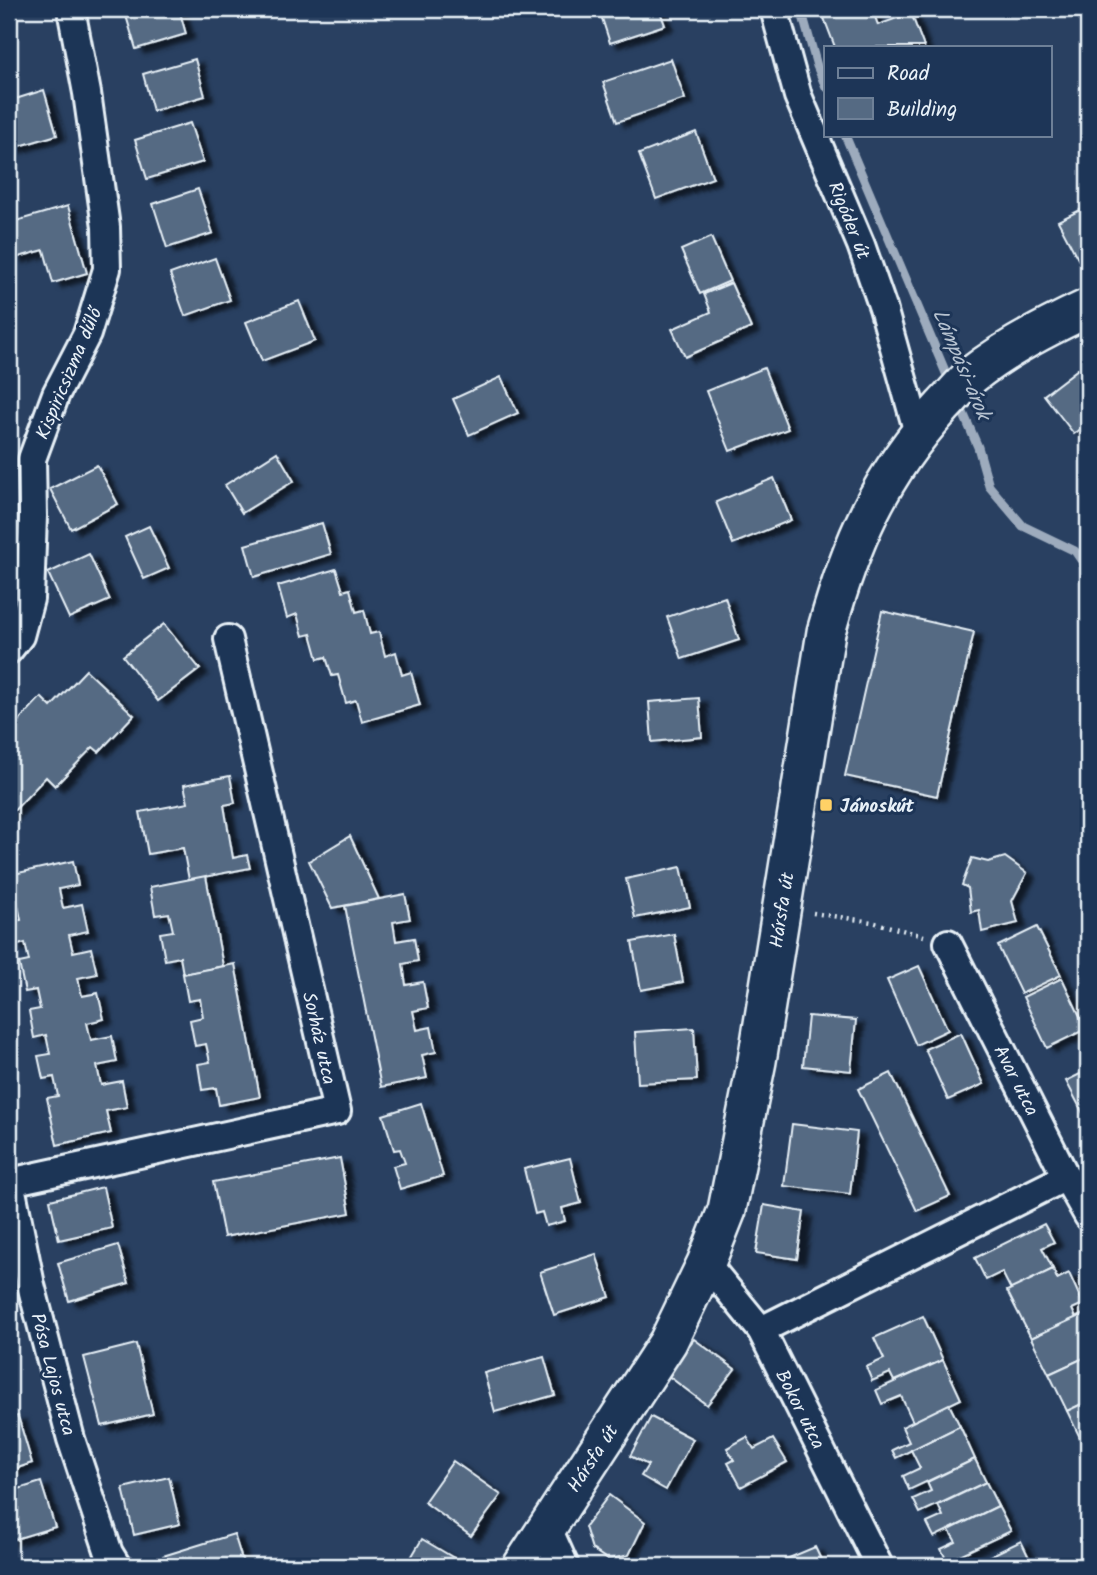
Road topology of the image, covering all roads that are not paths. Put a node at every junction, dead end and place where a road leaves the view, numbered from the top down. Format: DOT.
graph roads {
  1 [pos="71,9"];
  2 [pos="774,9"];
  3 [pos="1088,308"];
  4 [pos="927,424"];
  5 [pos="228,639"];
  6 [pos="9,650"];
  7 [pos="948,943"];
  8 [pos="1066,1177"];
  9 [pos="10,1179"];
  10 [pos="1088,1216"];
  11 [pos="706,1263"];
  12 [pos="761,1330"];
  13 [pos="547,1526"];
  14 [pos="117,1566"];
  15 [pos="522,1566"];
  16 [pos="565,1566"];
  17 [pos="879,1566"];
  1 -- 6 [label="street, Kispiricsizma dűlő"];
  2 -- 4 [label="street, Rigóder út"];
  3 -- 4 [label="street, Hársfa út"];
  4 -- 11 [label="street, Hársfa út"];
  5 -- 9 [label="street, Sorház utca"];
  7 -- 8 [label="street, Avar utca"];
  8 -- 10 [label="street, Avar utca"];
  8 -- 12 [label="street"];
  9 -- 14 [label="street, Pósa Lajos utca"];
  11 -- 12 [label="street, Bokor utca"];
  11 -- 13 [label="street, Hársfa út"];
  12 -- 17 [label="street, Bokor utca"];
  13 -- 15 [label="street, Hársfa út"];
  13 -- 16 [label="street"];
}
